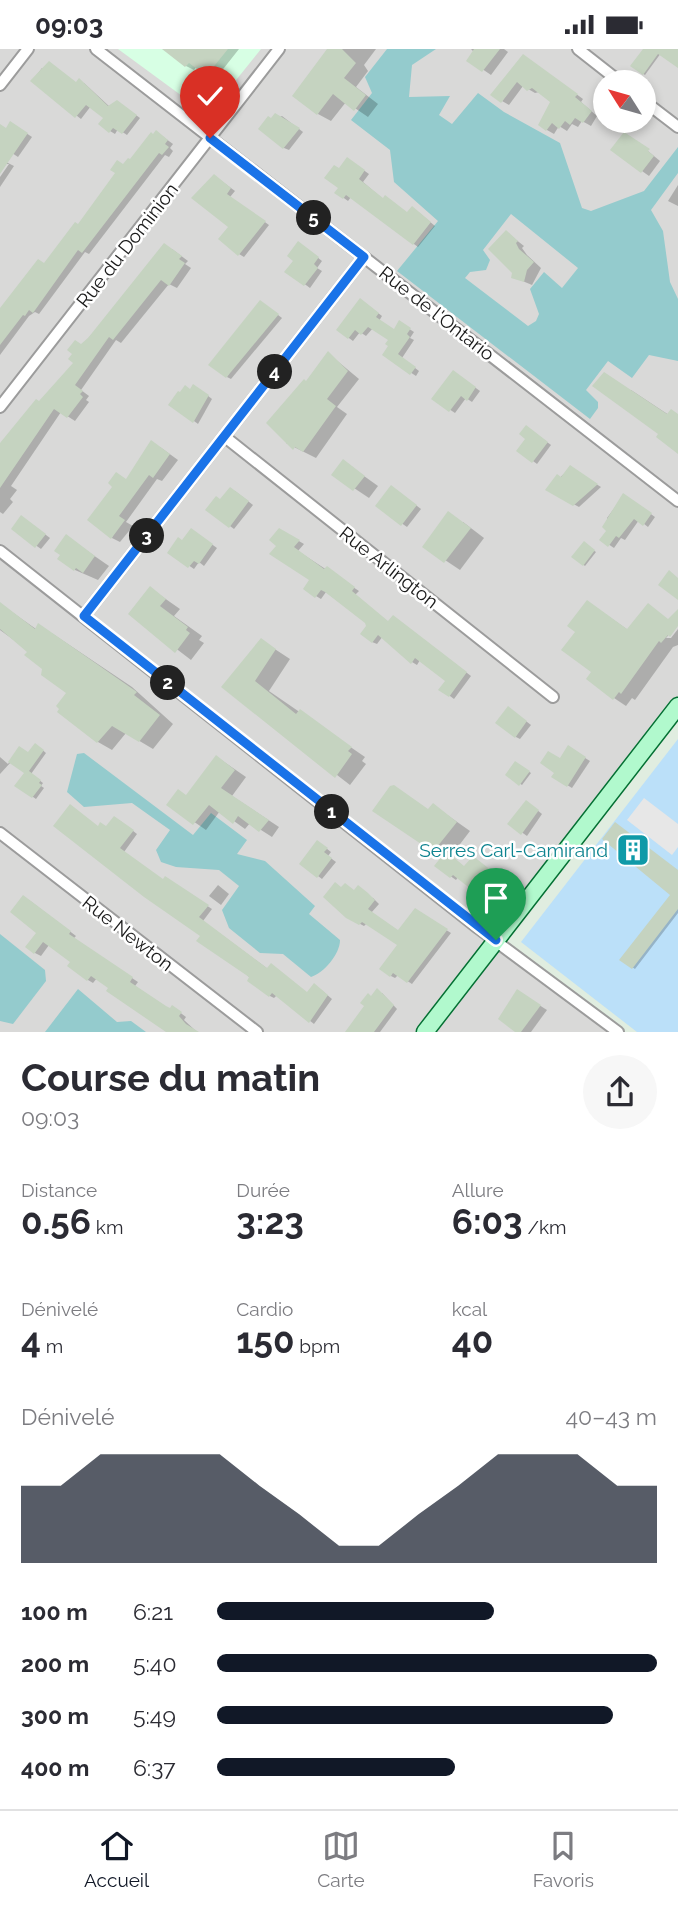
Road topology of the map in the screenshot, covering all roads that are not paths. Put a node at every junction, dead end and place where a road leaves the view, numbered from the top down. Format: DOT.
graph roads {
  1 [pos="28,49"];
  2 [pos="96,49"];
  3 [pos="279,49"];
  4 [pos="578,49"];
  5 [pos="605,70"];
  6 [pos="0,85"];
  7 [pos="656,110"];
  8 [pos="678,127"];
  9 [pos="210,138"];
  10 [pos="364,257"];
  11 [pos="0,407"];
  12 [pos="225,437"];
  13 [pos="678,501"];
  14 [pos="0,551"];
  15 [pos="84,616"];
  16 [pos="553,697"];
  17 [pos="678,706"];
  18 [pos="0,833"];
  19 [pos="496,940"];
  20 [pos="257,1032"];
  21 [pos="425,1032"];
  22 [pos="618,1032"];
  1 -- 6 [label="street"];
  2 -- 9 [label="street, Rue de l'Ontario"];
  3 -- 9 [label="street, Rue du Dominion"];
  4 -- 5 [label="street"];
  7 -- 8 [label="street"];
  9 -- 10 [label="street, Rue de l'Ontario"];
  9 -- 11 [label="street, Rue du Dominion"];
  10 -- 12 [label="street"];
  10 -- 13 [label="street, Rue de l'Ontario"];
  12 -- 15 [label="street"];
  12 -- 16 [label="street, Rue Arlington"];
  14 -- 15 [label="street"];
  15 -- 19 [label="street"];
  17 -- 19 [label="main road"];
  18 -- 20 [label="street, Rue Newton"];
  19 -- 21 [label="main road"];
  19 -- 22 [label="street"];
}
